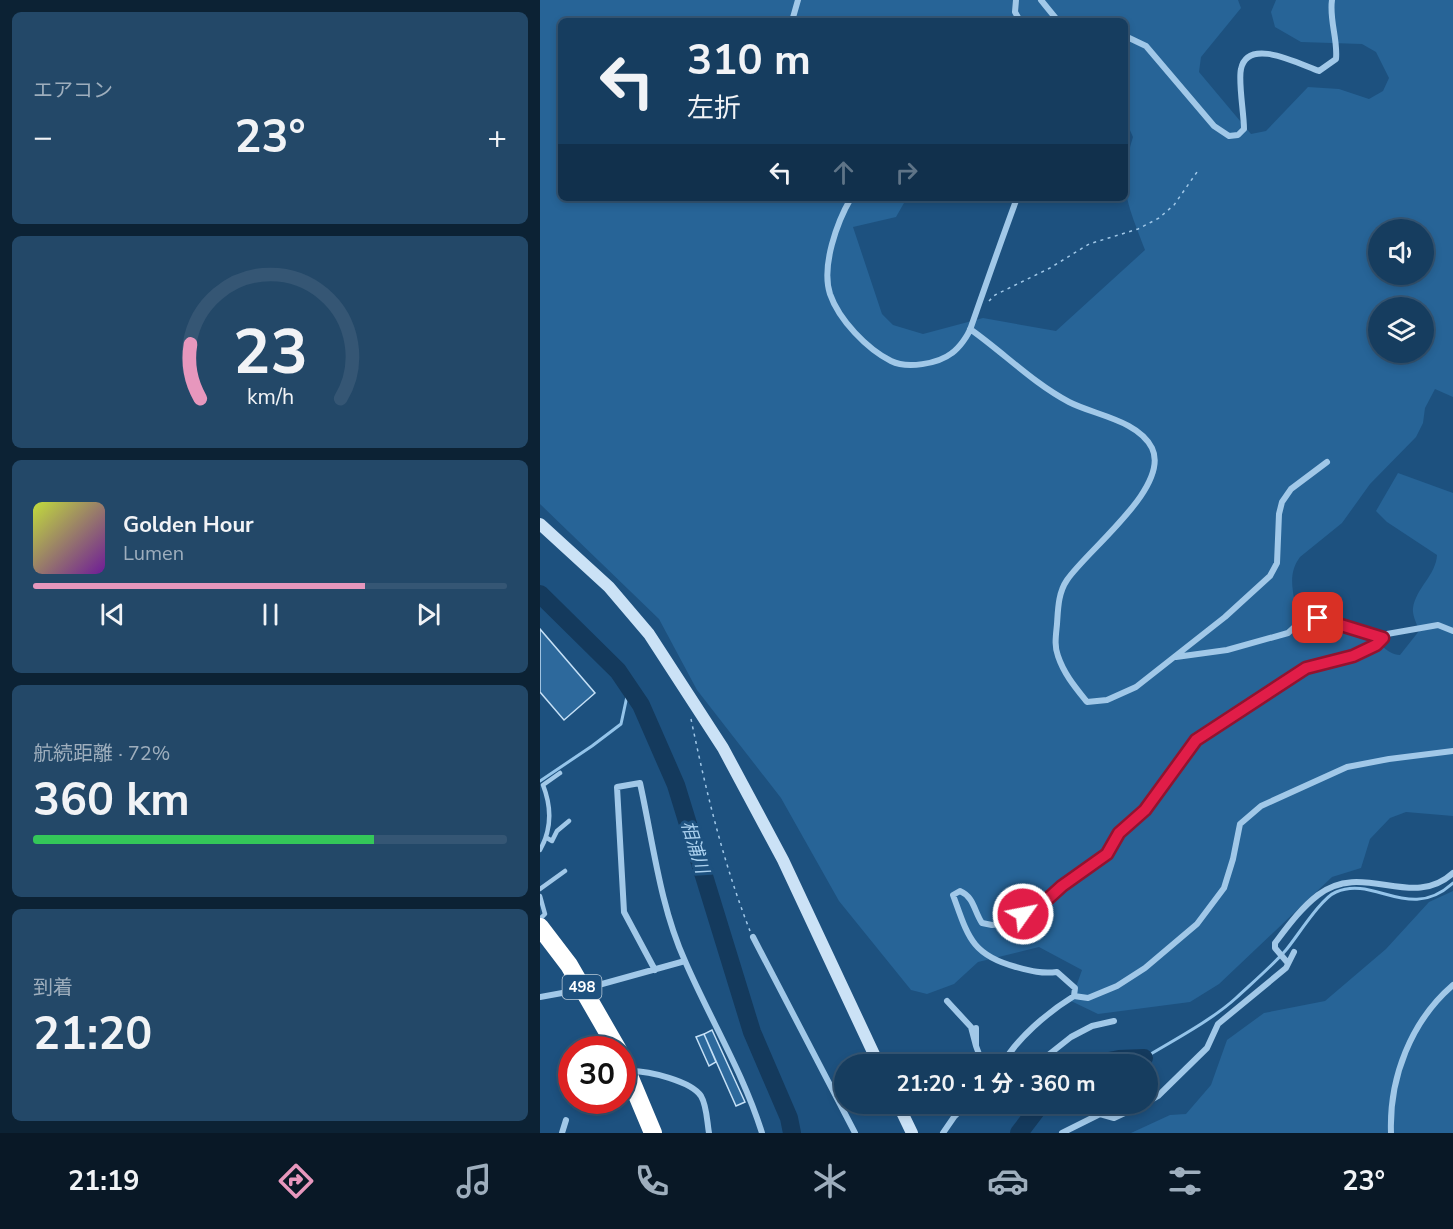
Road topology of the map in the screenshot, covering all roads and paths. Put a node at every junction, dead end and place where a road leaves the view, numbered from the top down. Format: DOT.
graph roads {
  1 [pos="798,0"];
  2 [pos="1016,0"];
  3 [pos="1041,0"];
  4 [pos="1332,0"];
  5 [pos="793,18"];
  6 [pos="1018,18"];
  7 [pos="1056,18"];
  8 [pos="1128,37"];
  9 [pos="1197,172"];
  10 [pos="849,201"];
  11 [pos="1016,201"];
  12 [pos="973,316"];
  13 [pos="970,329"];
  14 [pos="1327,462"];
  15 [pos="540,524"];
  16 [pos="1453,631"];
  17 [pos="1383,638"];
  18 [pos="1175,657"];
  19 [pos="689,712"];
  20 [pos="1453,751"];
  21 [pos="560,773"];
  22 [pos="541,787"];
  23 [pos="569,821"];
  24 [pos="547,838"];
  25 [pos="540,850"];
  26 [pos="565,871"];
  27 [pos="1453,873"];
  28 [pos="540,889"];
  29 [pos="540,896"];
  30 [pos="541,929"];
  31 [pos="753,937"];
  32 [pos="1294,952"];
  33 [pos="685,961"];
  34 [pos="1286,961"];
  35 [pos="656,970"];
  36 [pos="1453,985"];
  37 [pos="584,989"];
  38 [pos="1074,996"];
  39 [pos="540,997"];
  40 [pos="947,1001"];
  41 [pos="1114,1021"];
  42 [pos="976,1028"];
  43 [pos="610,1036"];
  44 [pos="976,1046"];
  45 [pos="874,1054"];
  46 [pos="979,1054"];
  47 [pos="1008,1054"];
  48 [pos="1050,1054"];
  49 [pos="636,1068"];
  50 [pos="636,1092"];
  51 [pos="1158,1096"];
  52 [pos="903,1114"];
  53 [pos="957,1114"];
  54 [pos="1100,1114"];
  55 [pos="1100,1114"];
  56 [pos="1123,1114"];
  57 [pos="566,1120"];
  58 [pos="562,1133"];
  59 [pos="653,1133"];
  60 [pos="709,1133"];
  61 [pos="762,1133"];
  62 [pos="855,1133"];
  63 [pos="912,1133"];
  64 [pos="943,1133"];
  65 [pos="1062,1133"];
  66 [pos="1391,1133"];
  1 -- 5 [label="street"];
  2 -- 6 [label="street"];
  3 -- 7 [label="street"];
  4 -- 8 [label="street"];
  9 -- 12 [label="path"];
  10 -- 13 [label="street"];
  11 -- 12 [label="street"];
  12 -- 13 [label="street"];
  13 -- 18 [label="street"];
  14 -- 18 [label="street"];
  15 -- 45 [label="street"];
  16 -- 17 [label="street"];
  17 -- 18 [label="street"];
  17 -- 38 [label="street"];
  19 -- 31 [label="path"];
  20 -- 38 [label="street"];
  21 -- 22 [label="lane"];
  22 -- 24 [label="lane"];
  23 -- 24 [label="lane"];
  24 -- 25 [label="lane"];
  26 -- 28 [label="lane"];
  27 -- 34 [label="street"];
  29 -- 30 [label="lane"];
  30 -- 37 [label="highway, 498"];
  31 -- 62 [label="street"];
  32 -- 34 [label="street"];
  33 -- 35 [label="street"];
  33 -- 35 [label="street"];
  33 -- 61 [label="street"];
  34 -- 51 [label="street"];
  35 -- 37 [label="street"];
  36 -- 66 [label="street"];
  37 -- 39 [label="street"];
  37 -- 43 [label="highway, 498"];
  38 -- 47 [label="street"];
  40 -- 44 [label="street"];
  41 -- 48 [label="street"];
  42 -- 44 [label="street"];
  44 -- 46 [label="street"];
  49 -- 60 [label="street"];
  50 -- 59 [label="highway"];
  52 -- 63 [label="street"];
  53 -- 64 [label="street"];
  54 -- 65 [label="street"];
  55 -- 56 [label="street"];
  57 -- 58 [label="street"];
}
